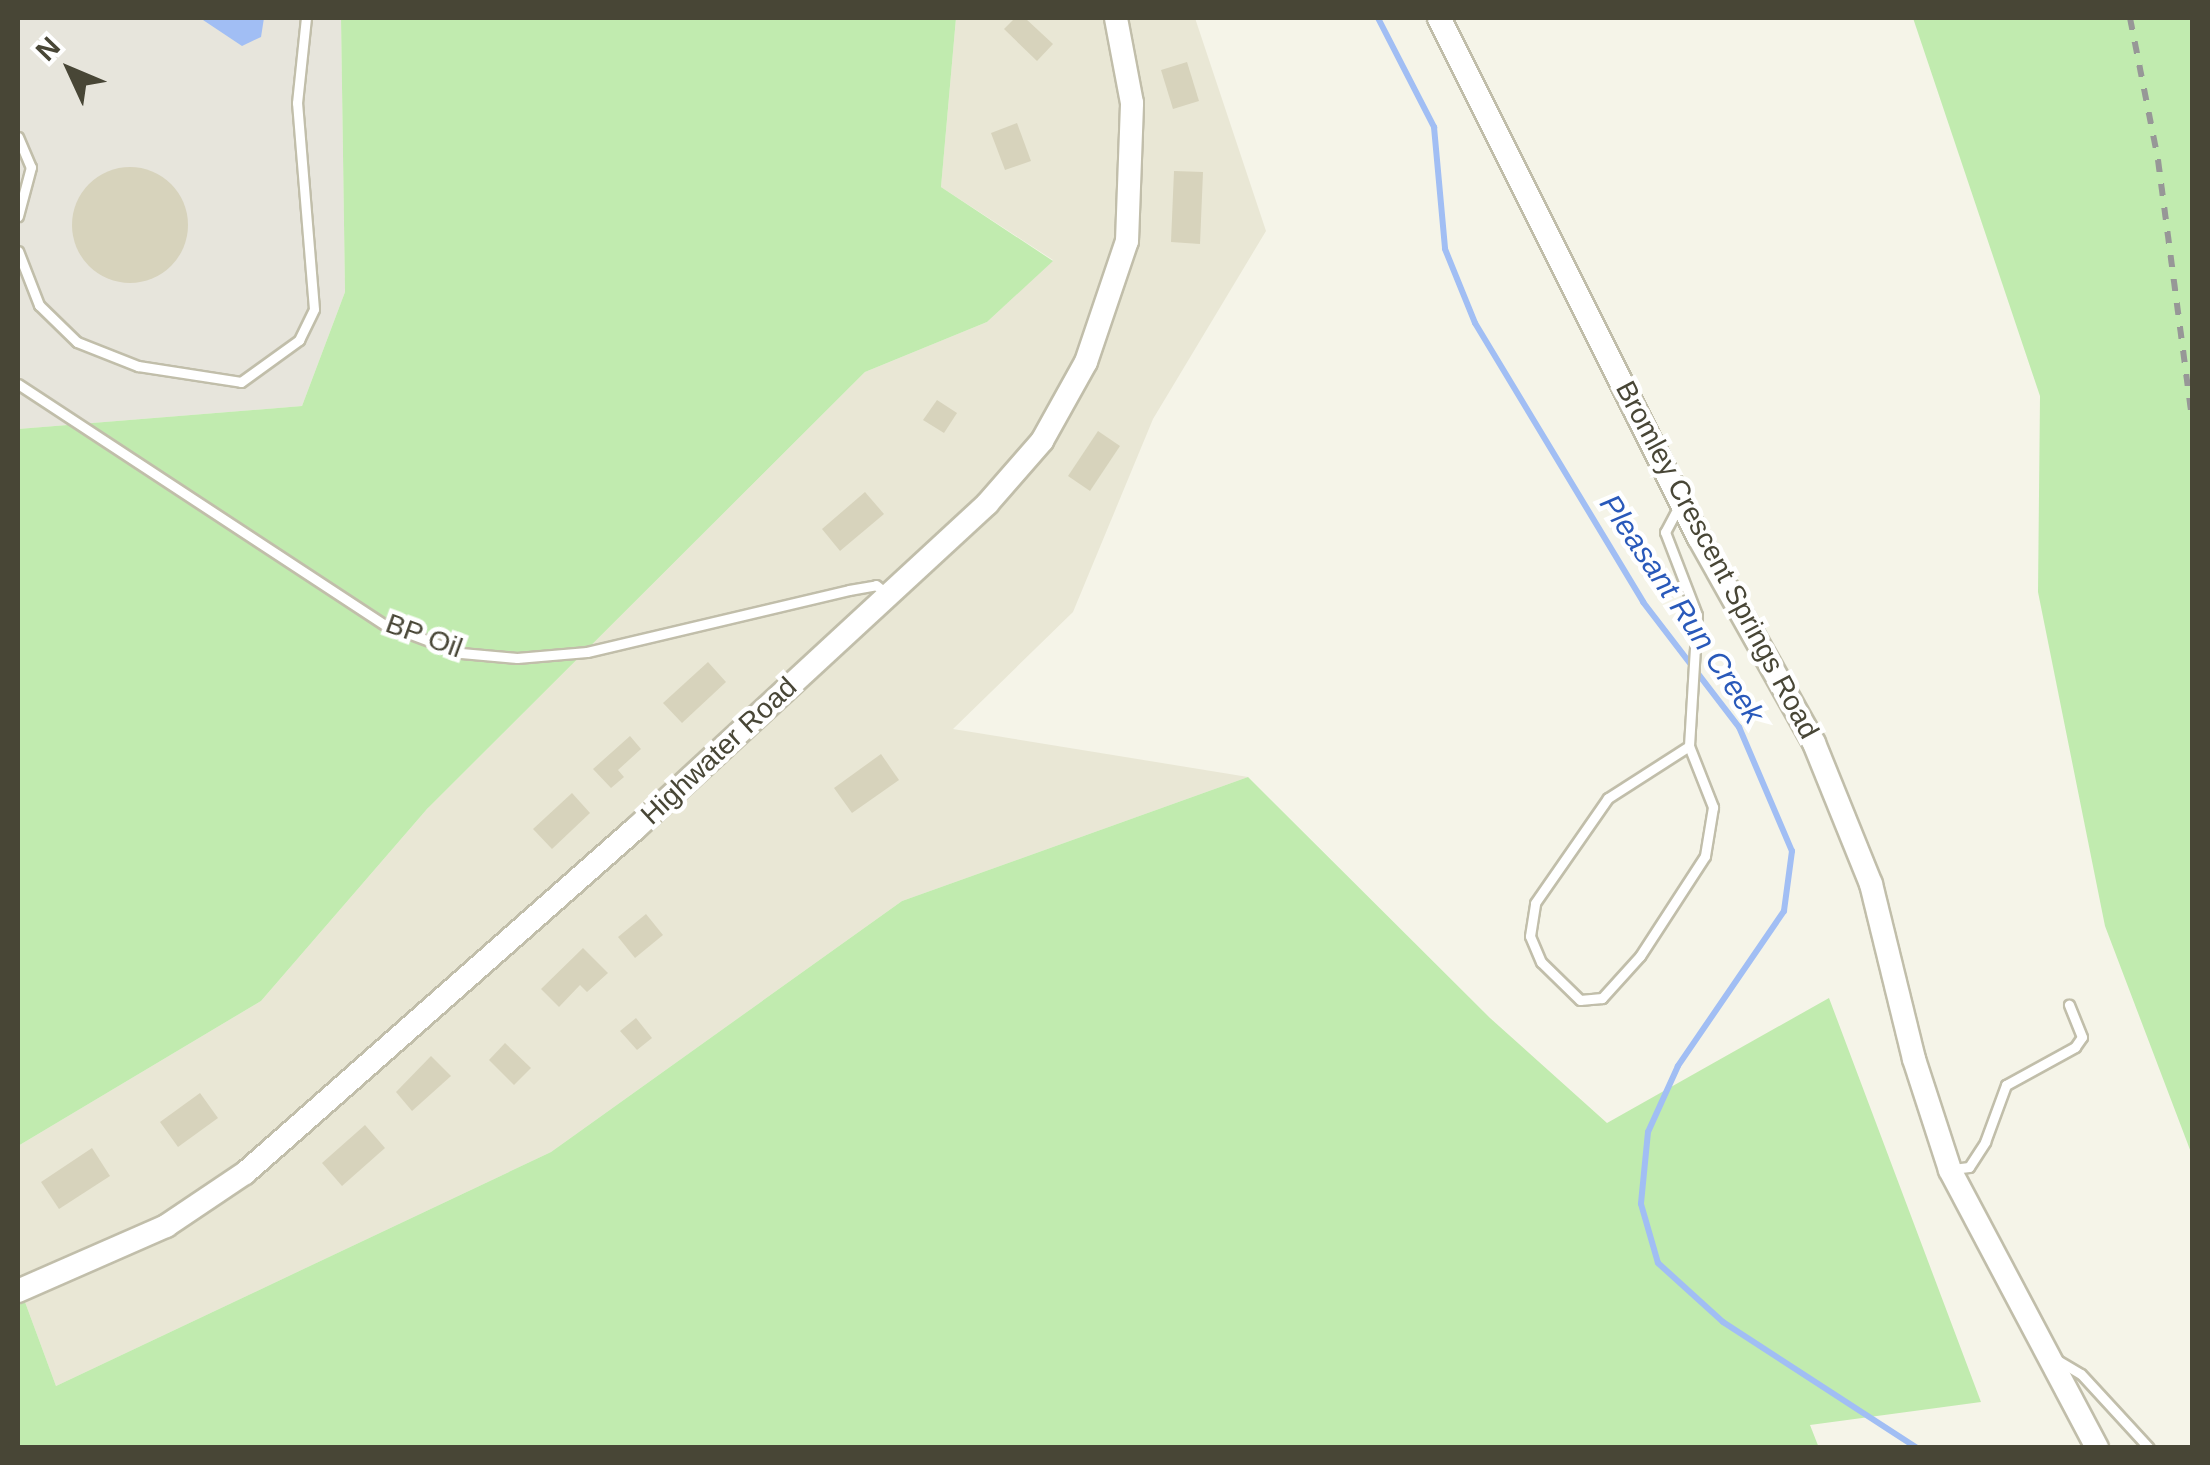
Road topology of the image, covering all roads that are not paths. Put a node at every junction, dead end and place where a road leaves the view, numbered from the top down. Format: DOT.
graph roads {
  1 [pos="306,18"];
  2 [pos="1116,18"];
  3 [pos="1439,18"];
  4 [pos="18,137"];
  5 [pos="18,216"];
  6 [pos="18,251"];
  7 [pos="18,384"];
  8 [pos="1682,501"];
  9 [pos="888,595"];
  10 [pos="1689,746"];
  11 [pos="2069,1005"];
  12 [pos="1950,1170"];
  13 [pos="18,1291"];
  14 [pos="2047,1357"];
  15 [pos="2097,1448"];
  16 [pos="2149,1448"];
  1 -- 6 [label="lane"];
  2 -- 9 [label="street, Highwater Road"];
  3 -- 8 [label="street, Bromley Crescent Springs Road"];
  4 -- 5 [label="lane"];
  7 -- 9 [label="lane, BP Oil"];
  8 -- 10 [label="lane"];
  8 -- 12 [label="street, Bromley Crescent Springs Road"];
  9 -- 13 [label="street, Highwater Road"];
  10 -- 10 [label="lane"];
  11 -- 12 [label="lane"];
  12 -- 14 [label="street, Bromley Crescent Springs Road"];
  14 -- 15 [label="street, Bromley Crescent Springs Road"];
  14 -- 16 [label="lane"];
}
